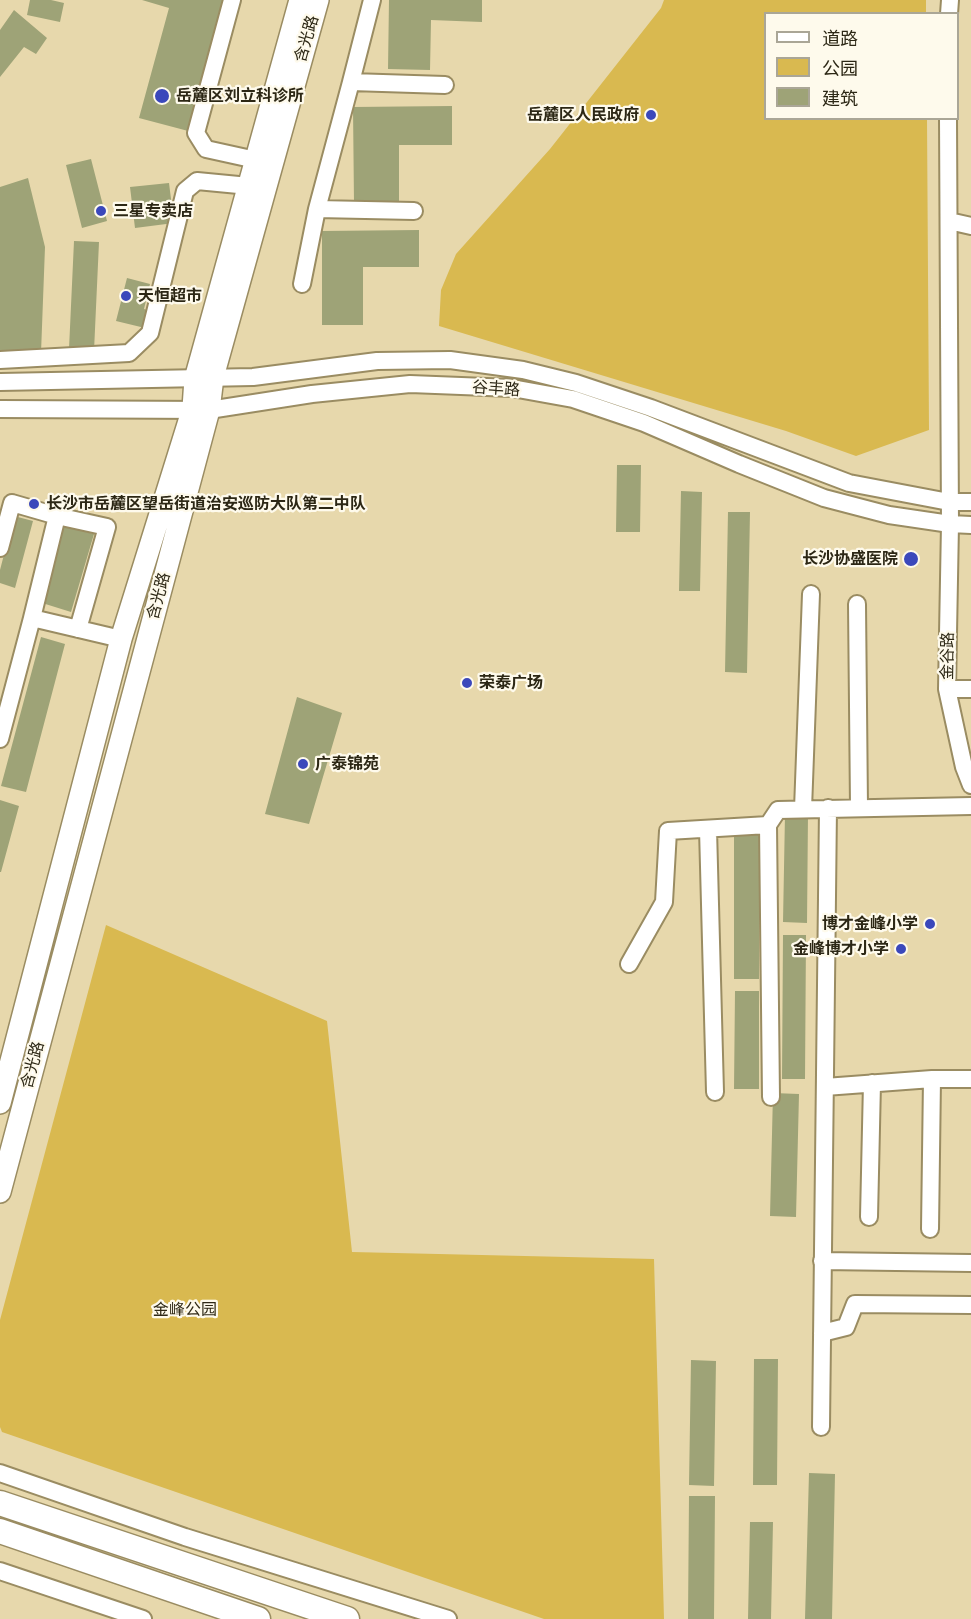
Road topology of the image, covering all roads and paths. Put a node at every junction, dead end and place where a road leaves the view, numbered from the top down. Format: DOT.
graph roads {
  1 [pos="232,0"];
  2 [pos="300,0"];
  3 [pos="318,0"];
  4 [pos="372,0"];
  5 [pos="351,82"];
  6 [pos="446,85"];
  7 [pos="948,120"];
  8 [pos="256,160"];
  9 [pos="249,186"];
  10 [pos="317,209"];
  11 [pos="414,211"];
  12 [pos="949,221"];
  13 [pos="971,226"];
  14 [pos="302,284"];
  15 [pos="0,360"];
  16 [pos="204,378"];
  17 [pos="0,382"];
  18 [pos="0,409"];
  19 [pos="201,409"];
  20 [pos="971,501"];
  21 [pos="949,502"];
  22 [pos="57,516"];
  23 [pos="950,524"];
  24 [pos="971,525"];
  25 [pos="0,548"];
  26 [pos="811,594"];
  27 [pos="857,604"];
  28 [pos="32,618"];
  29 [pos="78,629"];
  30 [pos="121,639"];
  31 [pos="947,689"];
  32 [pos="971,689"];
  33 [pos="0,739"];
  34 [pos="971,785"];
  35 [pos="971,806"];
  36 [pos="859,807"];
  37 [pos="828,808"];
  38 [pos="803,809"];
  39 [pos="768,825"];
  40 [pos="708,829"];
  41 [pos="629,964"];
  42 [pos="932,1078"];
  43 [pos="971,1079"];
  44 [pos="872,1083"];
  45 [pos="825,1086"];
  46 [pos="715,1092"];
  47 [pos="771,1096"];
  48 [pos="0,1103"];
  49 [pos="0,1192"];
  50 [pos="869,1217"];
  51 [pos="930,1228"];
  52 [pos="822,1261"];
  53 [pos="971,1263"];
  54 [pos="971,1305"];
  55 [pos="822,1334"];
  56 [pos="821,1427"];
  57 [pos="0,1473"];
  58 [pos="0,1503"];
  59 [pos="0,1531"];
  60 [pos="0,1571"];
  61 [pos="143,1619"];
  62 [pos="258,1619"];
  63 [pos="347,1619"];
  64 [pos="448,1619"];
  1 -- 8 [label="street"];
  2 -- 8 [label="main road, 含光路"];
  3 -- 16 [label="main road, 含光路"];
  4 -- 5 [label="street"];
  5 -- 6 [label="street"];
  5 -- 10 [label="street"];
  7 -- 12 [label="street, 金谷路"];
  8 -- 9 [label="main road, 含光路"];
  9 -- 15 [label="street"];
  9 -- 16 [label="main road, 含光路"];
  10 -- 11 [label="street"];
  10 -- 14 [label="street"];
  12 -- 13 [label="street"];
  12 -- 21 [label="street, 金谷路"];
  16 -- 17 [label="street, 谷丰路"];
  16 -- 19 [label="main road, 含光路"];
  16 -- 21 [label="street, 谷丰路"];
  18 -- 19 [label="street, 谷丰路"];
  19 -- 23 [label="street, 谷丰路"];
  19 -- 30 [label="main road, 含光路"];
  19 -- 49 [label="main road, 含光路"];
  20 -- 21 [label="street, 谷丰路"];
  21 -- 23 [label="street, 金谷路"];
  22 -- 25 [label="street"];
  22 -- 28 [label="street"];
  22 -- 29 [label="street"];
  23 -- 24 [label="street, 谷丰路"];
  23 -- 31 [label="street, 金谷路"];
  26 -- 38 [label="street"];
  27 -- 36 [label="street"];
  28 -- 29 [label="street"];
  28 -- 33 [label="street"];
  29 -- 30 [label="street"];
  30 -- 48 [label="main road, 含光路"];
  31 -- 32 [label="street"];
  31 -- 34 [label="street, 金谷路"];
  35 -- 36 [label="street"];
  36 -- 37 [label="street"];
  37 -- 38 [label="street"];
  37 -- 45 [label="street"];
  38 -- 39 [label="street"];
  39 -- 40 [label="street"];
  39 -- 47 [label="street"];
  40 -- 41 [label="street"];
  40 -- 46 [label="street"];
  42 -- 43 [label="street"];
  42 -- 44 [label="street"];
  42 -- 51 [label="street"];
  44 -- 45 [label="street"];
  44 -- 50 [label="street"];
  45 -- 52 [label="street"];
  52 -- 53 [label="street"];
  52 -- 55 [label="street"];
  54 -- 55 [label="street"];
  55 -- 56 [label="street"];
  57 -- 64 [label="street"];
  58 -- 63 [label="highway"];
  59 -- 62 [label="highway"];
  60 -- 61 [label="street"];
}
